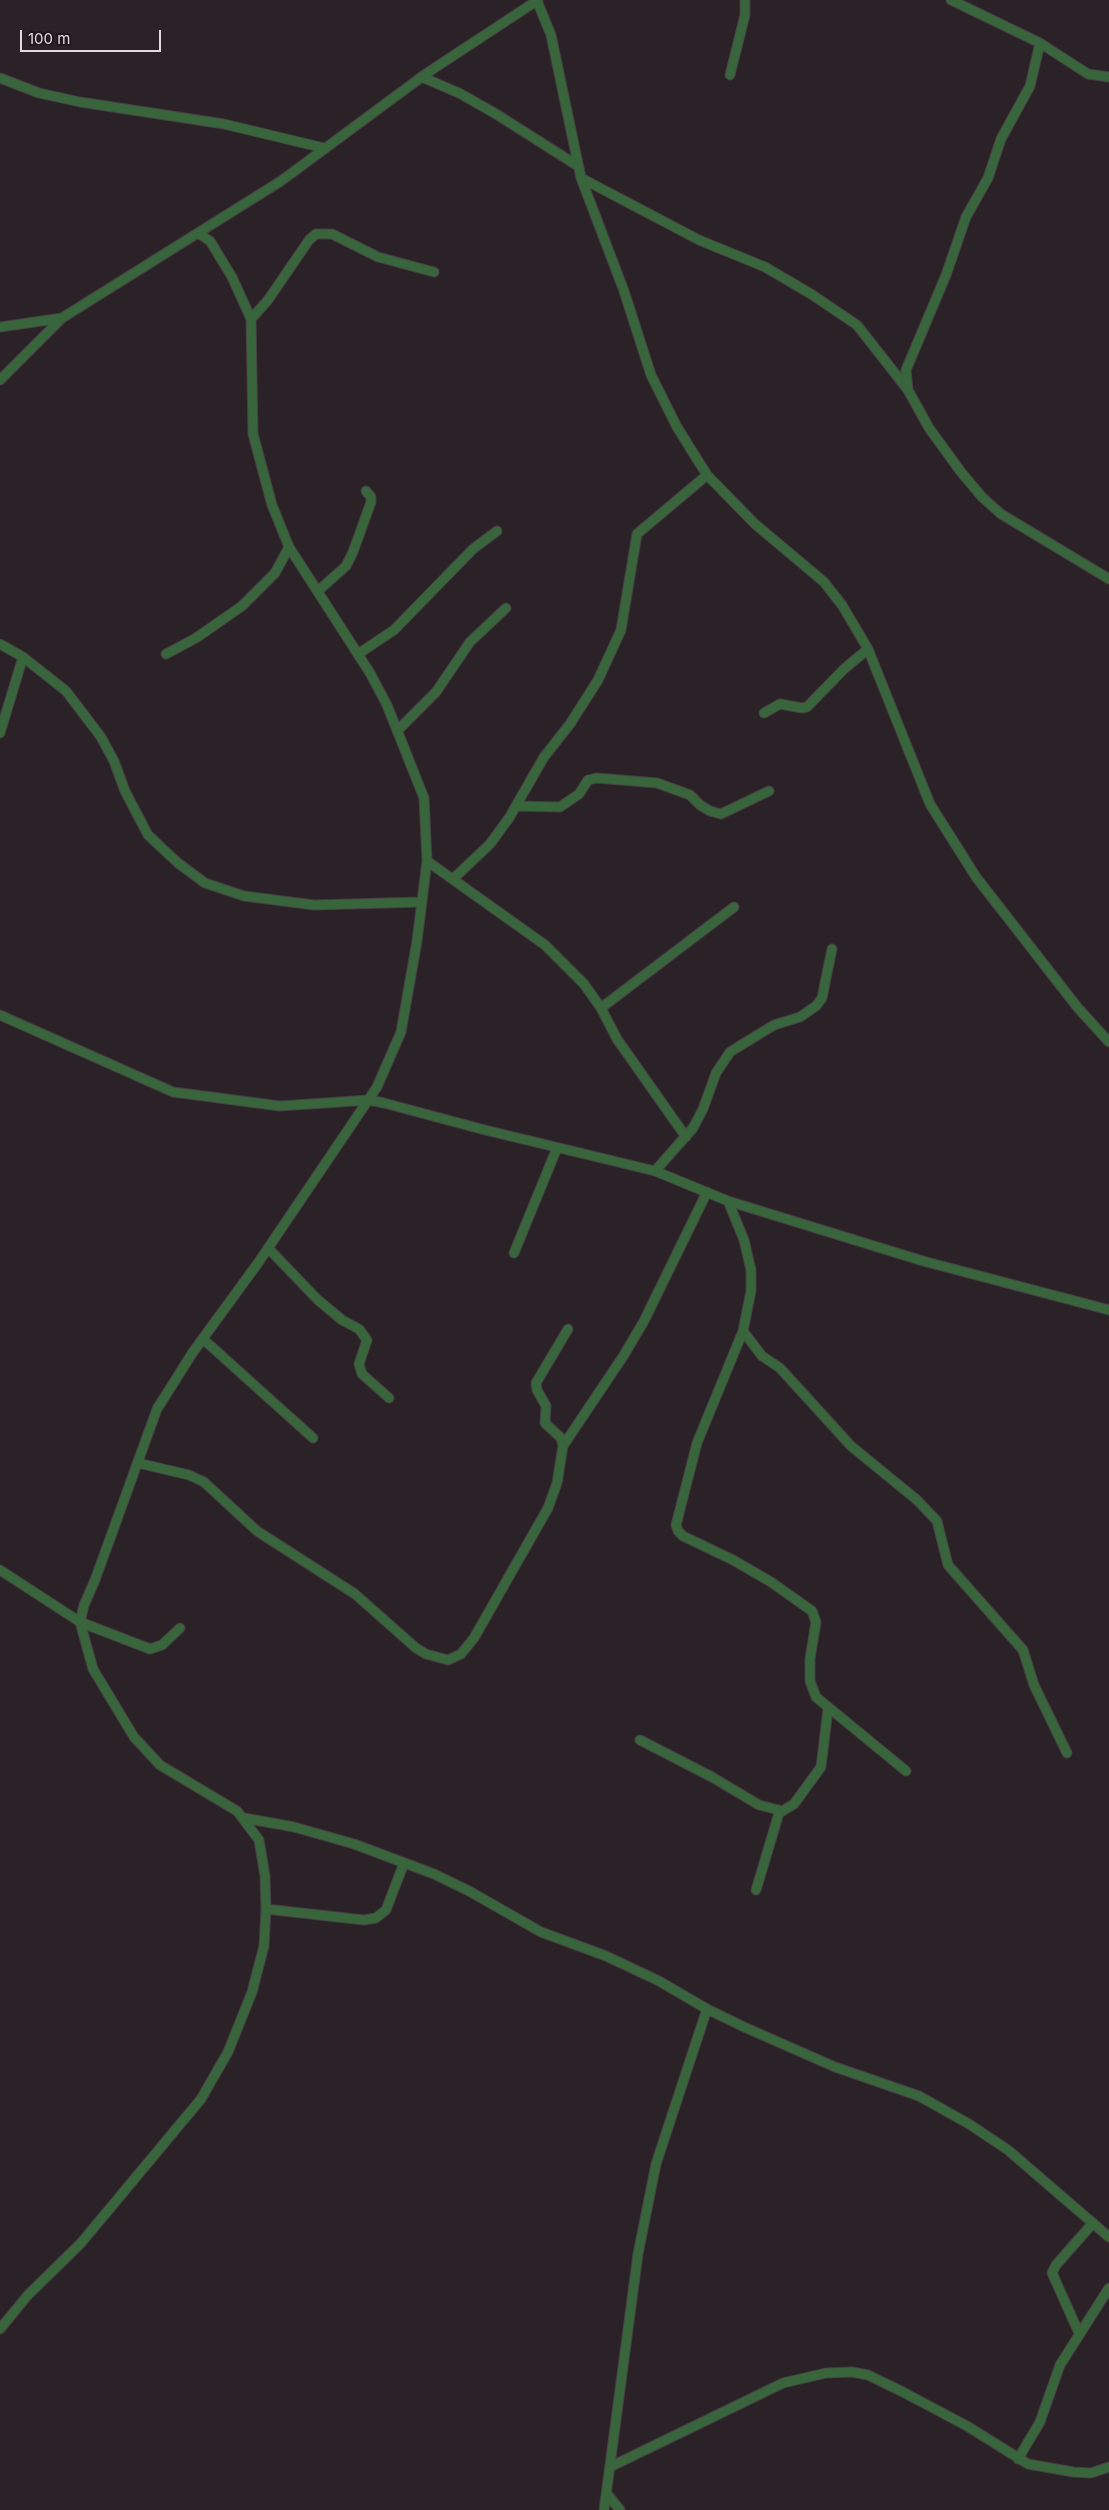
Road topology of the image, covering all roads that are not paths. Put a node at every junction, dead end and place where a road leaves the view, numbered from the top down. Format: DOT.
graph roads {
  1 [pos="538,0"];
  2 [pos="745,0"];
  3 [pos="951,0"];
  4 [pos="1040,43"];
  5 [pos="730,75"];
  6 [pos="422,77"];
  7 [pos="1109,77"];
  8 [pos="0,78"];
  9 [pos="324,148"];
  10 [pos="578,166"];
  11 [pos="581,178"];
  12 [pos="198,233"];
  13 [pos="434,272"];
  14 [pos="62,318"];
  15 [pos="251,320"];
  16 [pos="0,327"];
  17 [pos="0,380"];
  18 [pos="908,390"];
  19 [pos="707,475"];
  20 [pos="366,491"];
  21 [pos="497,531"];
  22 [pos="289,547"];
  23 [pos="1107,574"];
  24 [pos="318,591"];
  25 [pos="506,608"];
  26 [pos="0,644"];
  27 [pos="868,649"];
  28 [pos="166,654"];
  29 [pos="358,654"];
  30 [pos="23,657"];
  31 [pos="764,713"];
  32 [pos="397,731"];
  33 [pos="0,734"];
  34 [pos="769,790"];
  35 [pos="516,806"];
  36 [pos="427,860"];
  37 [pos="453,879"];
  38 [pos="422,902"];
  39 [pos="734,907"];
  40 [pos="832,950"];
  41 [pos="601,1008"];
  42 [pos="0,1016"];
  43 [pos="1109,1042"];
  44 [pos="369,1100"];
  45 [pos="686,1136"];
  46 [pos="557,1148"];
  47 [pos="655,1171"];
  48 [pos="707,1192"];
  49 [pos="728,1201"];
  50 [pos="268,1248"];
  51 [pos="514,1253"];
  52 [pos="1109,1310"];
  53 [pos="568,1329"];
  54 [pos="743,1331"];
  55 [pos="202,1339"];
  56 [pos="389,1398"];
  57 [pos="312,1438"];
  58 [pos="563,1446"];
  59 [pos="138,1463"];
  60 [pos="0,1570"];
  61 [pos="80,1622"];
  62 [pos="180,1628"];
  63 [pos="828,1709"];
  64 [pos="640,1740"];
  65 [pos="1068,1753"];
  66 [pos="906,1771"];
  67 [pos="783,1811"];
  68 [pos="244,1818"];
  69 [pos="404,1863"];
  70 [pos="756,1890"];
  71 [pos="266,1910"];
  72 [pos="707,2009"];
  73 [pos="1093,2223"];
  74 [pos="1109,2238"];
  75 [pos="1109,2288"];
  76 [pos="0,2329"];
  77 [pos="1079,2333"];
  78 [pos="1018,2459"];
  79 [pos="612,2466"];
  80 [pos="1109,2467"];
  81 [pos="608,2495"];
  82 [pos="604,2510"];
  83 [pos="620,2510"];
  1 -- 6 [label="street"];
  1 -- 10 [label="street"];
  2 -- 5 [label="street"];
  3 -- 4 [label="street"];
  4 -- 7 [label="street"];
  4 -- 18 [label="street"];
  6 -- 9 [label="street"];
  6 -- 10 [label="street"];
  8 -- 9 [label="street"];
  9 -- 12 [label="street"];
  10 -- 11 [label="street"];
  11 -- 18 [label="street"];
  11 -- 19 [label="street"];
  12 -- 14 [label="street"];
  12 -- 15 [label="street"];
  13 -- 15 [label="street"];
  14 -- 16 [label="street"];
  14 -- 17 [label="street"];
  15 -- 22 [label="street"];
  18 -- 23 [label="street"];
  19 -- 27 [label="street"];
  19 -- 35 [label="street"];
  20 -- 24 [label="street"];
  21 -- 29 [label="street"];
  22 -- 24 [label="street"];
  22 -- 28 [label="street"];
  24 -- 29 [label="street"];
  25 -- 32 [label="street"];
  26 -- 30 [label="street"];
  27 -- 31 [label="street"];
  27 -- 43 [label="street"];
  29 -- 32 [label="street"];
  30 -- 33 [label="street"];
  30 -- 38 [label="street"];
  32 -- 36 [label="street"];
  34 -- 35 [label="street"];
  35 -- 37 [label="street"];
  36 -- 37 [label="street"];
  36 -- 38 [label="street"];
  37 -- 41 [label="street"];
  38 -- 44 [label="street"];
  39 -- 41 [label="street"];
  40 -- 45 [label="street"];
  41 -- 45 [label="street"];
  42 -- 44 [label="street"];
  44 -- 46 [label="street"];
  44 -- 50 [label="street"];
  45 -- 47 [label="street"];
  46 -- 47 [label="street"];
  46 -- 51 [label="street"];
  47 -- 48 [label="street"];
  48 -- 49 [label="street"];
  48 -- 58 [label="street"];
  49 -- 52 [label="street"];
  49 -- 54 [label="street"];
  50 -- 55 [label="street"];
  50 -- 56 [label="street"];
  53 -- 58 [label="street"];
  54 -- 63 [label="street"];
  54 -- 65 [label="street"];
  55 -- 57 [label="street"];
  55 -- 59 [label="street"];
  58 -- 59 [label="street"];
  59 -- 61 [label="street"];
  60 -- 61 [label="street"];
  61 -- 62 [label="street"];
  61 -- 68 [label="street"];
  63 -- 66 [label="street"];
  63 -- 67 [label="street"];
  64 -- 67 [label="street"];
  67 -- 70 [label="street"];
  68 -- 69 [label="street"];
  68 -- 71 [label="street"];
  69 -- 71 [label="street"];
  69 -- 72 [label="street"];
  71 -- 76 [label="street"];
  72 -- 73 [label="street"];
  72 -- 79 [label="street"];
  73 -- 74 [label="street"];
  73 -- 77 [label="street"];
  75 -- 77 [label="street"];
  77 -- 78 [label="street"];
  78 -- 79 [label="street"];
  78 -- 80 [label="street"];
  79 -- 81 [label="street"];
  81 -- 82 [label="street"];
  81 -- 83 [label="street"];
}
